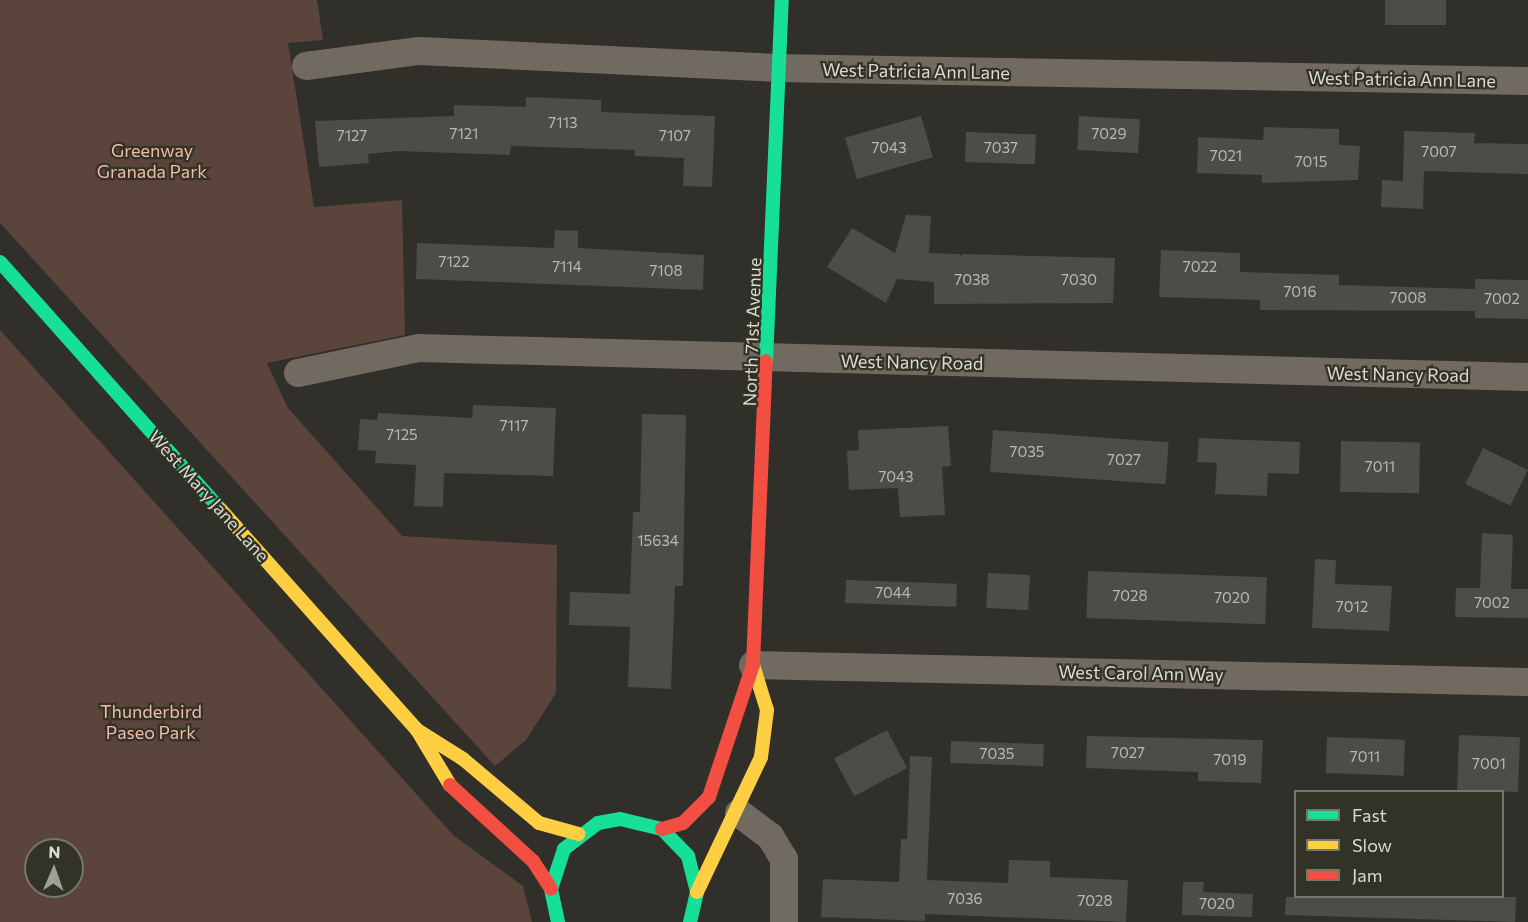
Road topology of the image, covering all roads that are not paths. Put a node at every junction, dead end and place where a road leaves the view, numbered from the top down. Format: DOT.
graph roads {
  1 [pos="782,0"];
  2 [pos="306,66"];
  3 [pos="777,68"];
  4 [pos="1528,81"];
  5 [pos="0,262"];
  6 [pos="770,359"];
  7 [pos="298,373"];
  8 [pos="1528,377"];
  9 [pos="753,665"];
  10 [pos="1528,682"];
  11 [pos="417,730"];
  12 [pos="740,813"];
  13 [pos="662,829"];
  14 [pos="579,834"];
  15 [pos="550,889"];
  16 [pos="697,892"];
  17 [pos="558,922"];
  18 [pos="690,922"];
  19 [pos="784,922"];
  1 -- 3 [label="street, North 71st Avenue"];
  2 -- 3 [label="street, West Patricia Ann Lane"];
  3 -- 4 [label="street, West Patricia Ann Lane"];
  3 -- 6 [label="street, North 71st Avenue"];
  5 -- 11 [label="street, West Mary Jane Lane"];
  6 -- 7 [label="street, West Nancy Road"];
  6 -- 8 [label="street, West Nancy Road"];
  6 -- 9 [label="street, North 71st Avenue"];
  9 -- 10 [label="street, West Carol Ann Way"];
  9 -- 12 [label="street, North 71st Avenue"];
  9 -- 13 [label="street, North 71st Avenue"];
  11 -- 14 [label="street, West Mary Jane Lane"];
  11 -- 15 [label="street, West Mary Jane Lane"];
  12 -- 16 [label="street, North 71st Avenue"];
  12 -- 19 [label="street"];
  13 -- 14 [label="street"];
  13 -- 16 [label="street, North 71st Avenue"];
  14 -- 15 [label="street"];
  15 -- 17 [label="street"];
  16 -- 18 [label="street, North 71st Avenue"];
}
